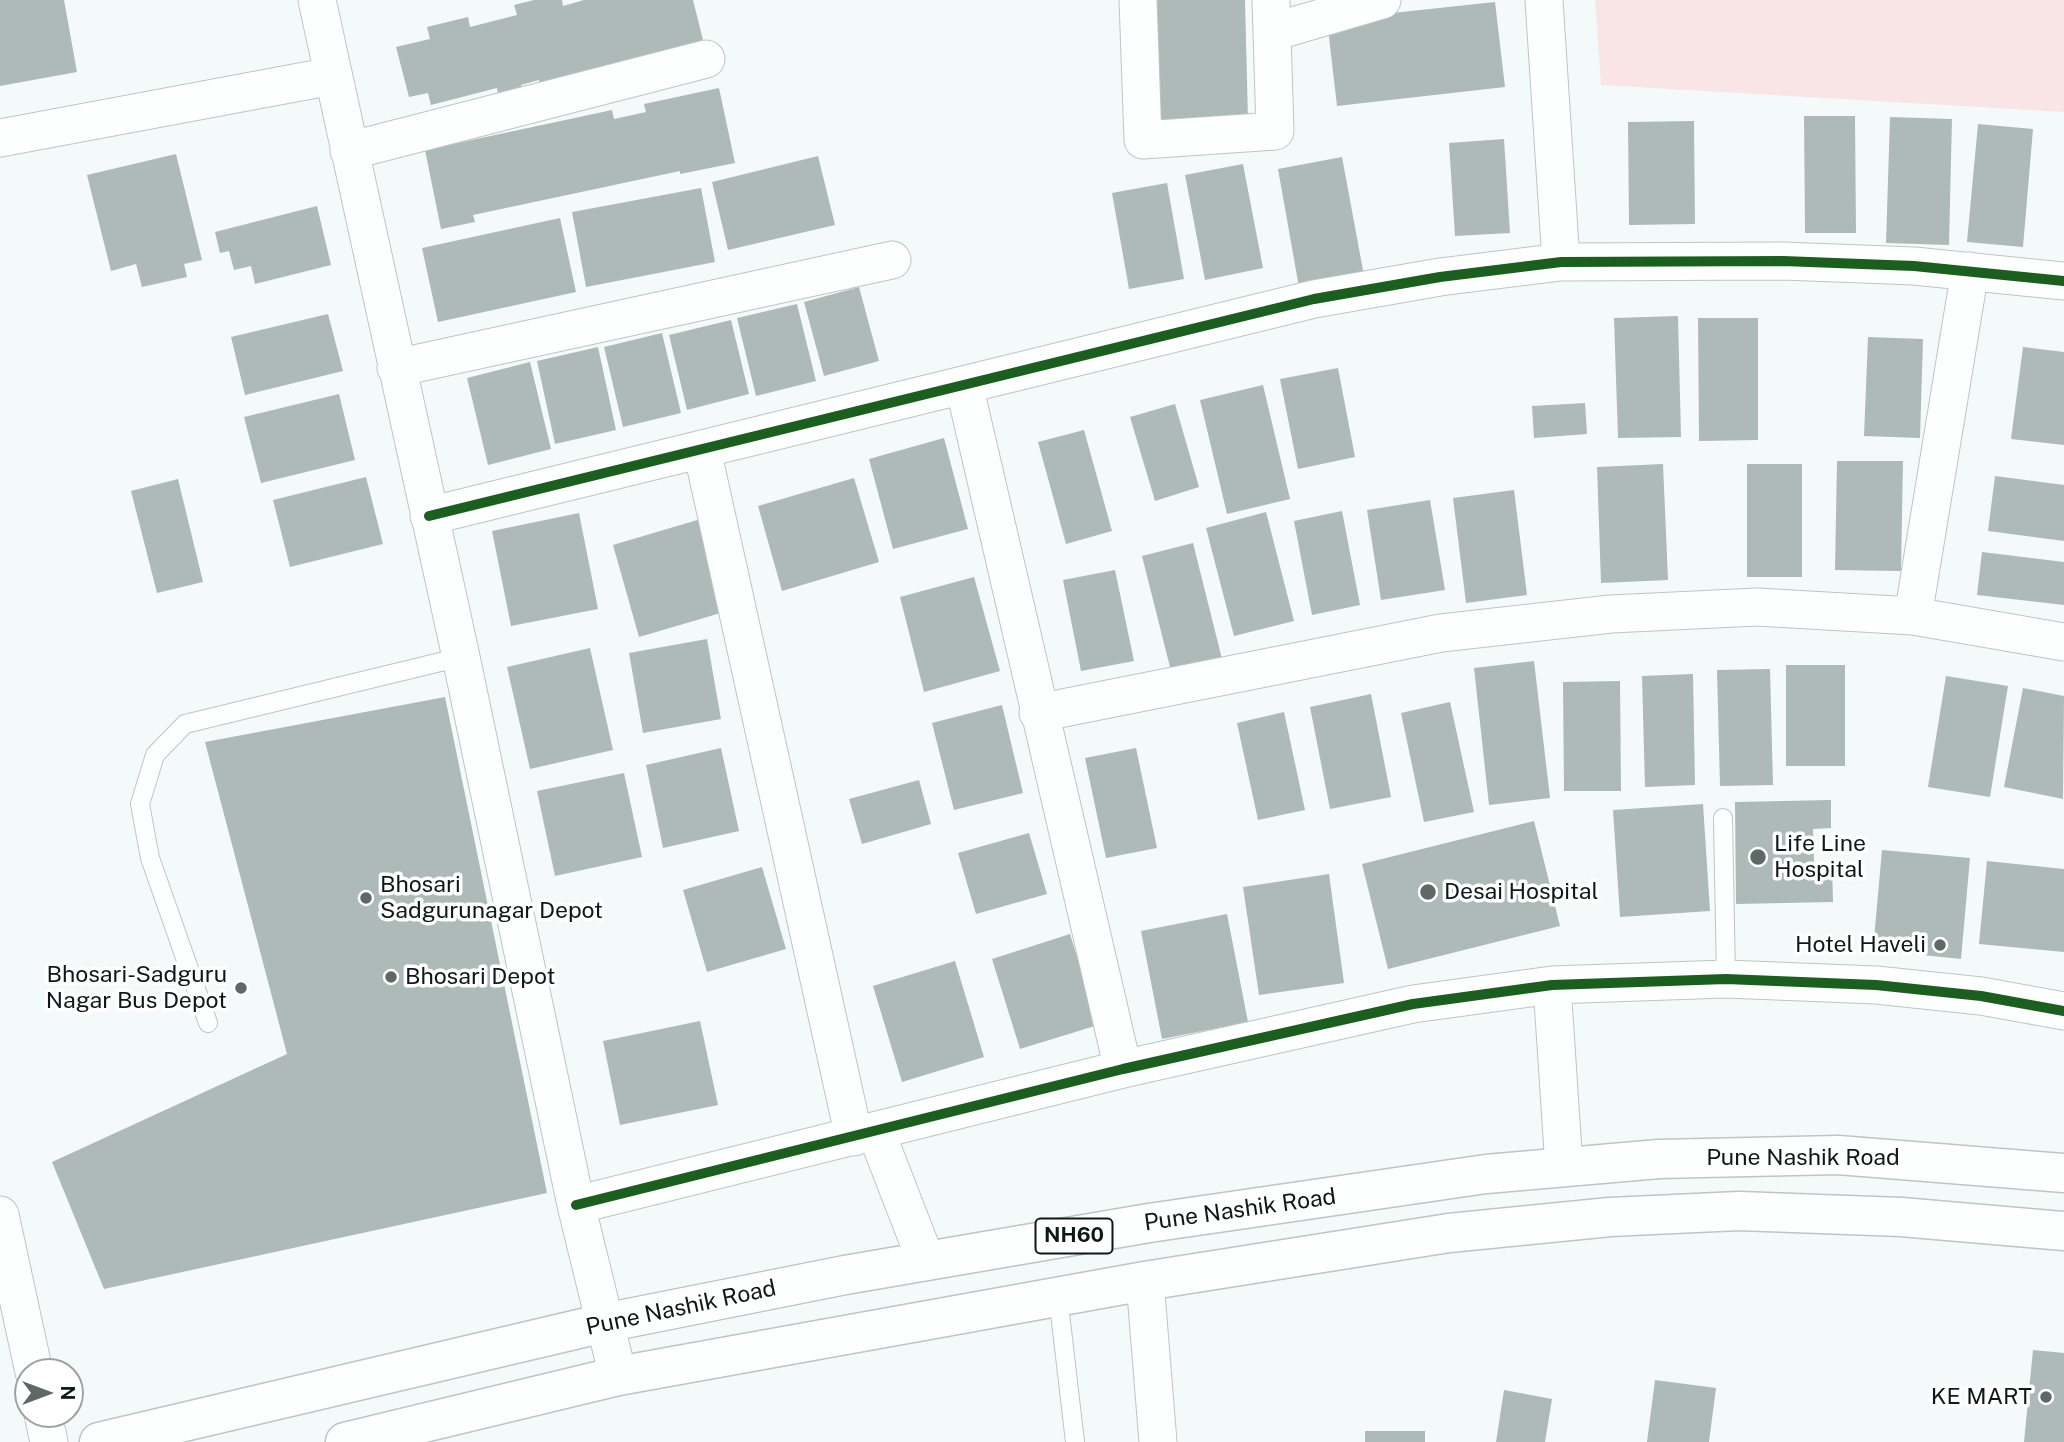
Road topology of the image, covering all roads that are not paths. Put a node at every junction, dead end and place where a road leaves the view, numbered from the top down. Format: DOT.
graph roads {
  1 [pos="317,0"];
  2 [pos="1138,0"];
  3 [pos="1382,0"];
  4 [pos="1544,0"];
  5 [pos="1272,16"];
  6 [pos="706,59"];
  7 [pos="332,76"];
  8 [pos="0,138"];
  9 [pos="349,150"];
  10 [pos="892,260"];
  11 [pos="1561,262"];
  12 [pos="1970,271"];
  13 [pos="2064,281"];
  14 [pos="396,368"];
  15 [pos="964,385"];
  16 [pos="702,450"];
  17 [pos="429,516"];
  18 [pos="1913,616"];
  19 [pos="2064,642"];
  20 [pos="461,657"];
  21 [pos="1038,713"];
  22 [pos="1723,818"];
  23 [pos="1726,979"];
  24 [pos="1552,985"];
  25 [pos="2064,1011"];
  26 [pos="208,1023"];
  27 [pos="1123,1069"];
  28 [pos="865,1134"];
  29 [pos="1564,1167"];
  30 [pos="2064,1173"];
  31 [pos="576,1205"];
  32 [pos="0,1214"];
  33 [pos="2064,1231"];
  34 [pos="926,1261"];
  35 [pos="1145,1281"];
  36 [pos="1058,1296"];
  37 [pos="604,1323"];
  38 [pos="31,1358"];
  39 [pos="618,1376"];
  40 [pos="99,1442"];
  41 [pos="345,1442"];
  42 [pos="1075,1442"];
  43 [pos="1158,1442"];
  1 -- 7 [label="street"];
  2 -- 5 [label="street"];
  3 -- 5 [label="street"];
  4 -- 11 [label="street"];
  6 -- 9 [label="street"];
  7 -- 8 [label="street"];
  7 -- 9 [label="street"];
  9 -- 14 [label="street"];
  10 -- 14 [label="street"];
  11 -- 12 [label="street"];
  11 -- 15 [label="street"];
  12 -- 13 [label="street"];
  12 -- 18 [label="street"];
  14 -- 17 [label="street"];
  15 -- 16 [label="street"];
  15 -- 21 [label="street"];
  16 -- 17 [label="street"];
  16 -- 28 [label="street"];
  17 -- 20 [label="street"];
  18 -- 19 [label="street"];
  18 -- 21 [label="street"];
  20 -- 26 [label="lane"];
  20 -- 31 [label="street"];
  21 -- 27 [label="street"];
  22 -- 23 [label="lane"];
  23 -- 24 [label="street"];
  23 -- 25 [label="street"];
  24 -- 27 [label="street"];
  24 -- 29 [label="street"];
  27 -- 28 [label="street"];
  28 -- 31 [label="street"];
  28 -- 34 [label="street"];
  29 -- 30 [label="highway, Pune Nashik Road / NH60"];
  29 -- 34 [label="highway, Pune Nashik Road / NH60"];
  31 -- 37 [label="street"];
  32 -- 38 [label="street"];
  33 -- 35 [label="highway, NH60"];
  34 -- 37 [label="highway, Pune Nashik Road / NH60"];
  35 -- 36 [label="highway, NH60"];
  35 -- 43 [label="street"];
  36 -- 39 [label="highway, NH60"];
  36 -- 42 [label="lane"];
  37 -- 39 [label="street"];
  37 -- 40 [label="highway, Pune Nashik Road / NH60"];
  39 -- 41 [label="highway, NH60"];
}
